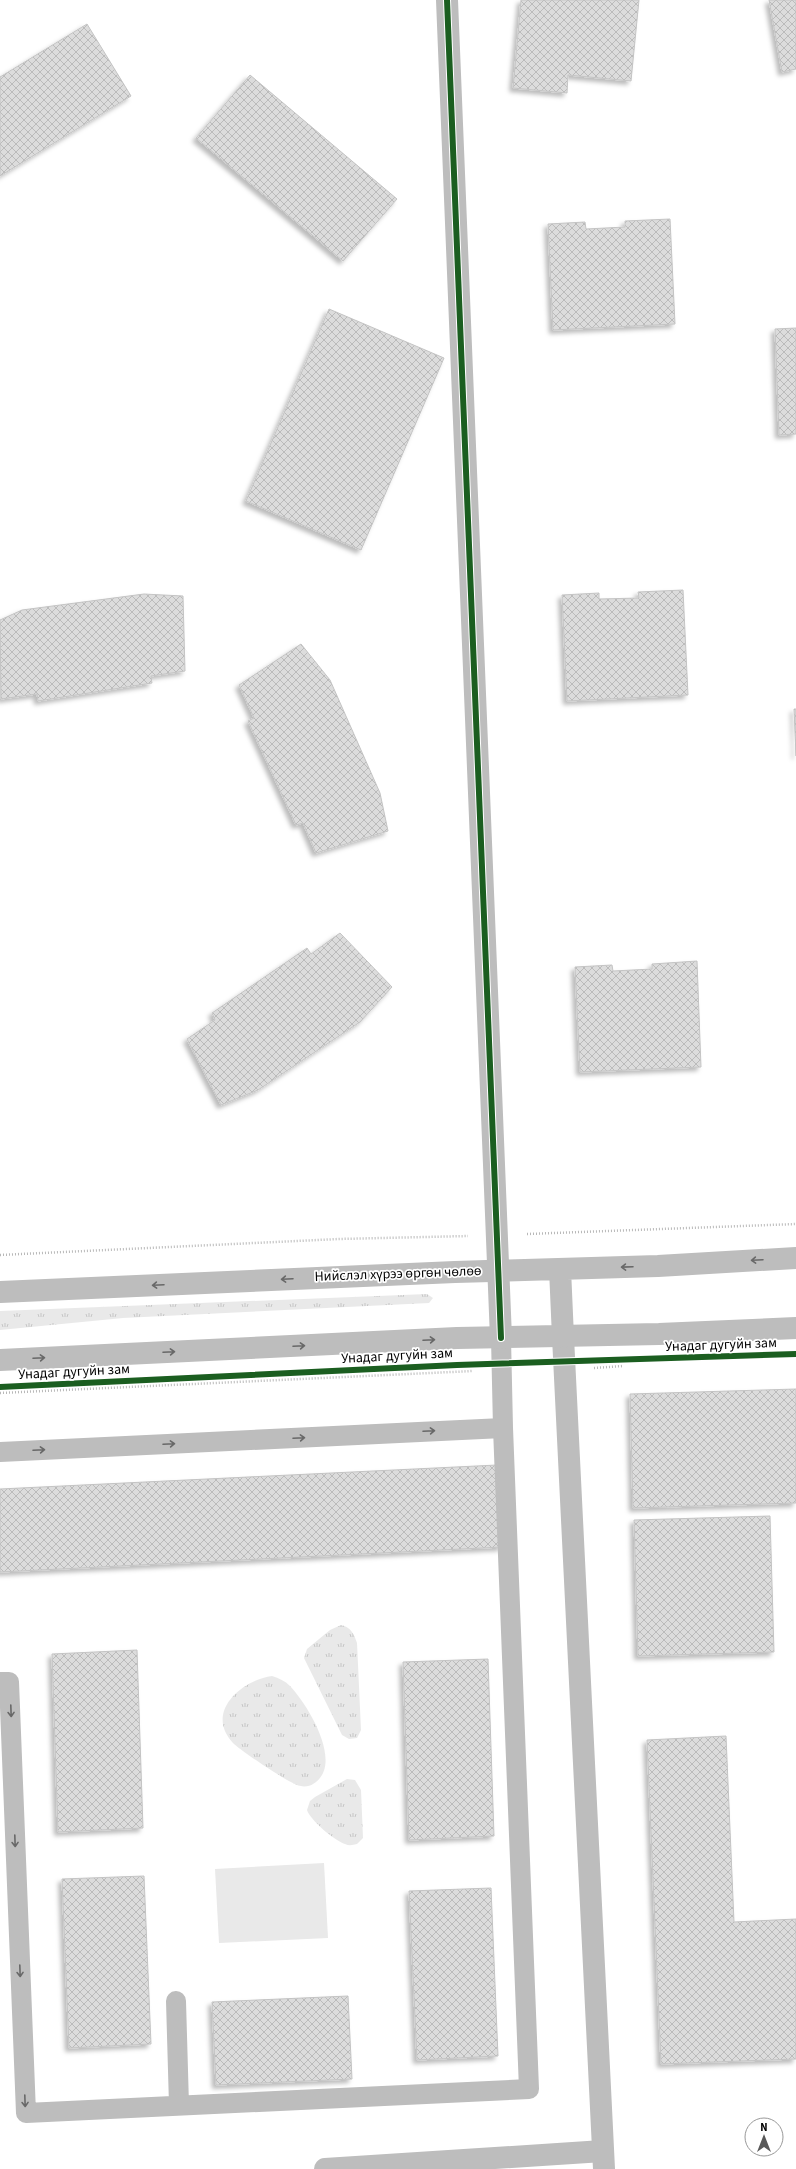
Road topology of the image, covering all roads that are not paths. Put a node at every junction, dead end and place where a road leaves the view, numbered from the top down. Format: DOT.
graph roads {
  1 [pos="446,0"];
  2 [pos="796,1258"];
  3 [pos="560,1269"];
  4 [pos="498,1270"];
  5 [pos="0,1292"];
  6 [pos="796,1328"];
  7 [pos="563,1337"];
  8 [pos="501,1338"];
  9 [pos="0,1360"];
  10 [pos="503,1428"];
  11 [pos="0,1452"];
  12 [pos="0,1682"];
  13 [pos="176,2001"];
  14 [pos="179,2105"];
  15 [pos="604,2160"];
  16 [pos="324,2169"];
  1 -- 4 [label="street"];
  2 -- 3 [label="street, Нийслэл хүрээ өргөн чөлөө, one-way"];
  3 -- 4 [label="street, Нийслэл хүрээ өргөн чөлөө"];
  3 -- 7 [label="street"];
  4 -- 5 [label="street, Нийслэл хүрээ өргөн чөлөө, one-way"];
  4 -- 8 [label="street"];
  6 -- 7 [label="street"];
  7 -- 8 [label="street"];
  7 -- 15 [label="street"];
  9 -- 8 [label="street, one-way"];
  8 -- 10 [label="lane"];
  11 -- 10 [label="lane, one-way"];
  10 -- 14 [label="lane"];
  12 -- 14 [label="lane, one-way"];
  13 -- 14 [label="lane"];
  15 -- 16 [label="street"];
}
